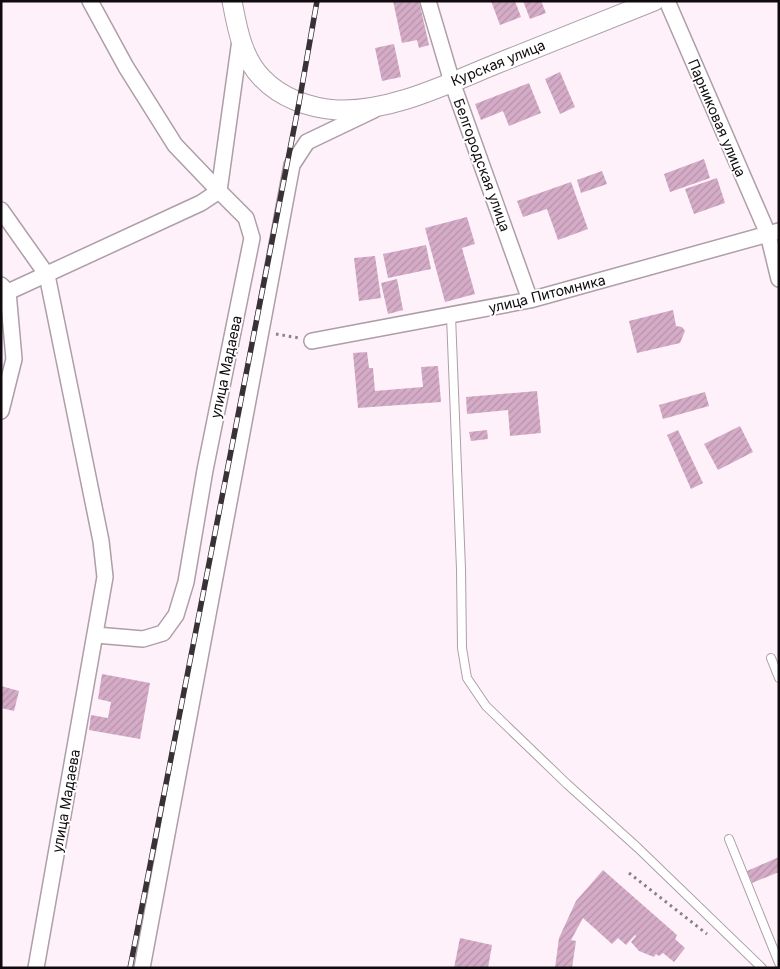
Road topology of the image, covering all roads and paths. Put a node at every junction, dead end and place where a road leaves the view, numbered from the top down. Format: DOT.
graph roads {
  1 [pos="90,1"];
  2 [pos="232,1"];
  3 [pos="428,1"];
  4 [pos="654,1"];
  5 [pos="667,1"];
  6 [pos="240,40"];
  7 [pos="452,82"];
  8 [pos="391,103"];
  9 [pos="219,191"];
  10 [pos="1,210"];
  11 [pos="773,233"];
  12 [pos="47,275"];
  13 [pos="779,279"];
  14 [pos="4,288"];
  15 [pos="530,300"];
  16 [pos="450,316"];
  17 [pos="261,331"];
  18 [pos="312,341"];
  19 [pos="1,411"];
  20 [pos="96,635"];
  21 [pos="771,658"];
  22 [pos="779,678"];
  23 [pos="729,839"];
  24 [pos="629,873"];
  25 [pos="714,938"];
  26 [pos="779,963"];
  27 [pos="36,968"];
  28 [pos="142,968"];
  29 [pos="762,968"];
  1 -- 9 [label="street, улица Мадаева"];
  2 -- 6 [label="street, Курская улица"];
  3 -- 7 [label="street, Белгородская улица"];
  4 -- 7 [label="street, Курская улица"];
  5 -- 11 [label="street, Парниковая улица"];
  6 -- 8 [label="street, Курская улица"];
  6 -- 9 [label="street"];
  7 -- 8 [label="street, Курская улица"];
  7 -- 15 [label="street, Белгородская улица"];
  8 -- 17 [label="street"];
  9 -- 12 [label="street"];
  9 -- 20 [label="street, улица Мадаева"];
  10 -- 12 [label="street, улица Мадаева"];
  11 -- 13 [label="street, Парниковая улица"];
  11 -- 15 [label="street, улица Питомника"];
  12 -- 14 [label="street"];
  12 -- 20 [label="street, улица Мадаева"];
  14 -- 19 [label="street"];
  15 -- 16 [label="street, улица Питомника"];
  16 -- 18 [label="street, улица Питомника"];
  16 -- 29 [label="lane"];
  17 -- 18 [label="path"];
  17 -- 28 [label="street"];
  20 -- 27 [label="street, улица Мадаева"];
  21 -- 22 [label="lane"];
  23 -- 26 [label="lane"];
  24 -- 25 [label="path"];
}
